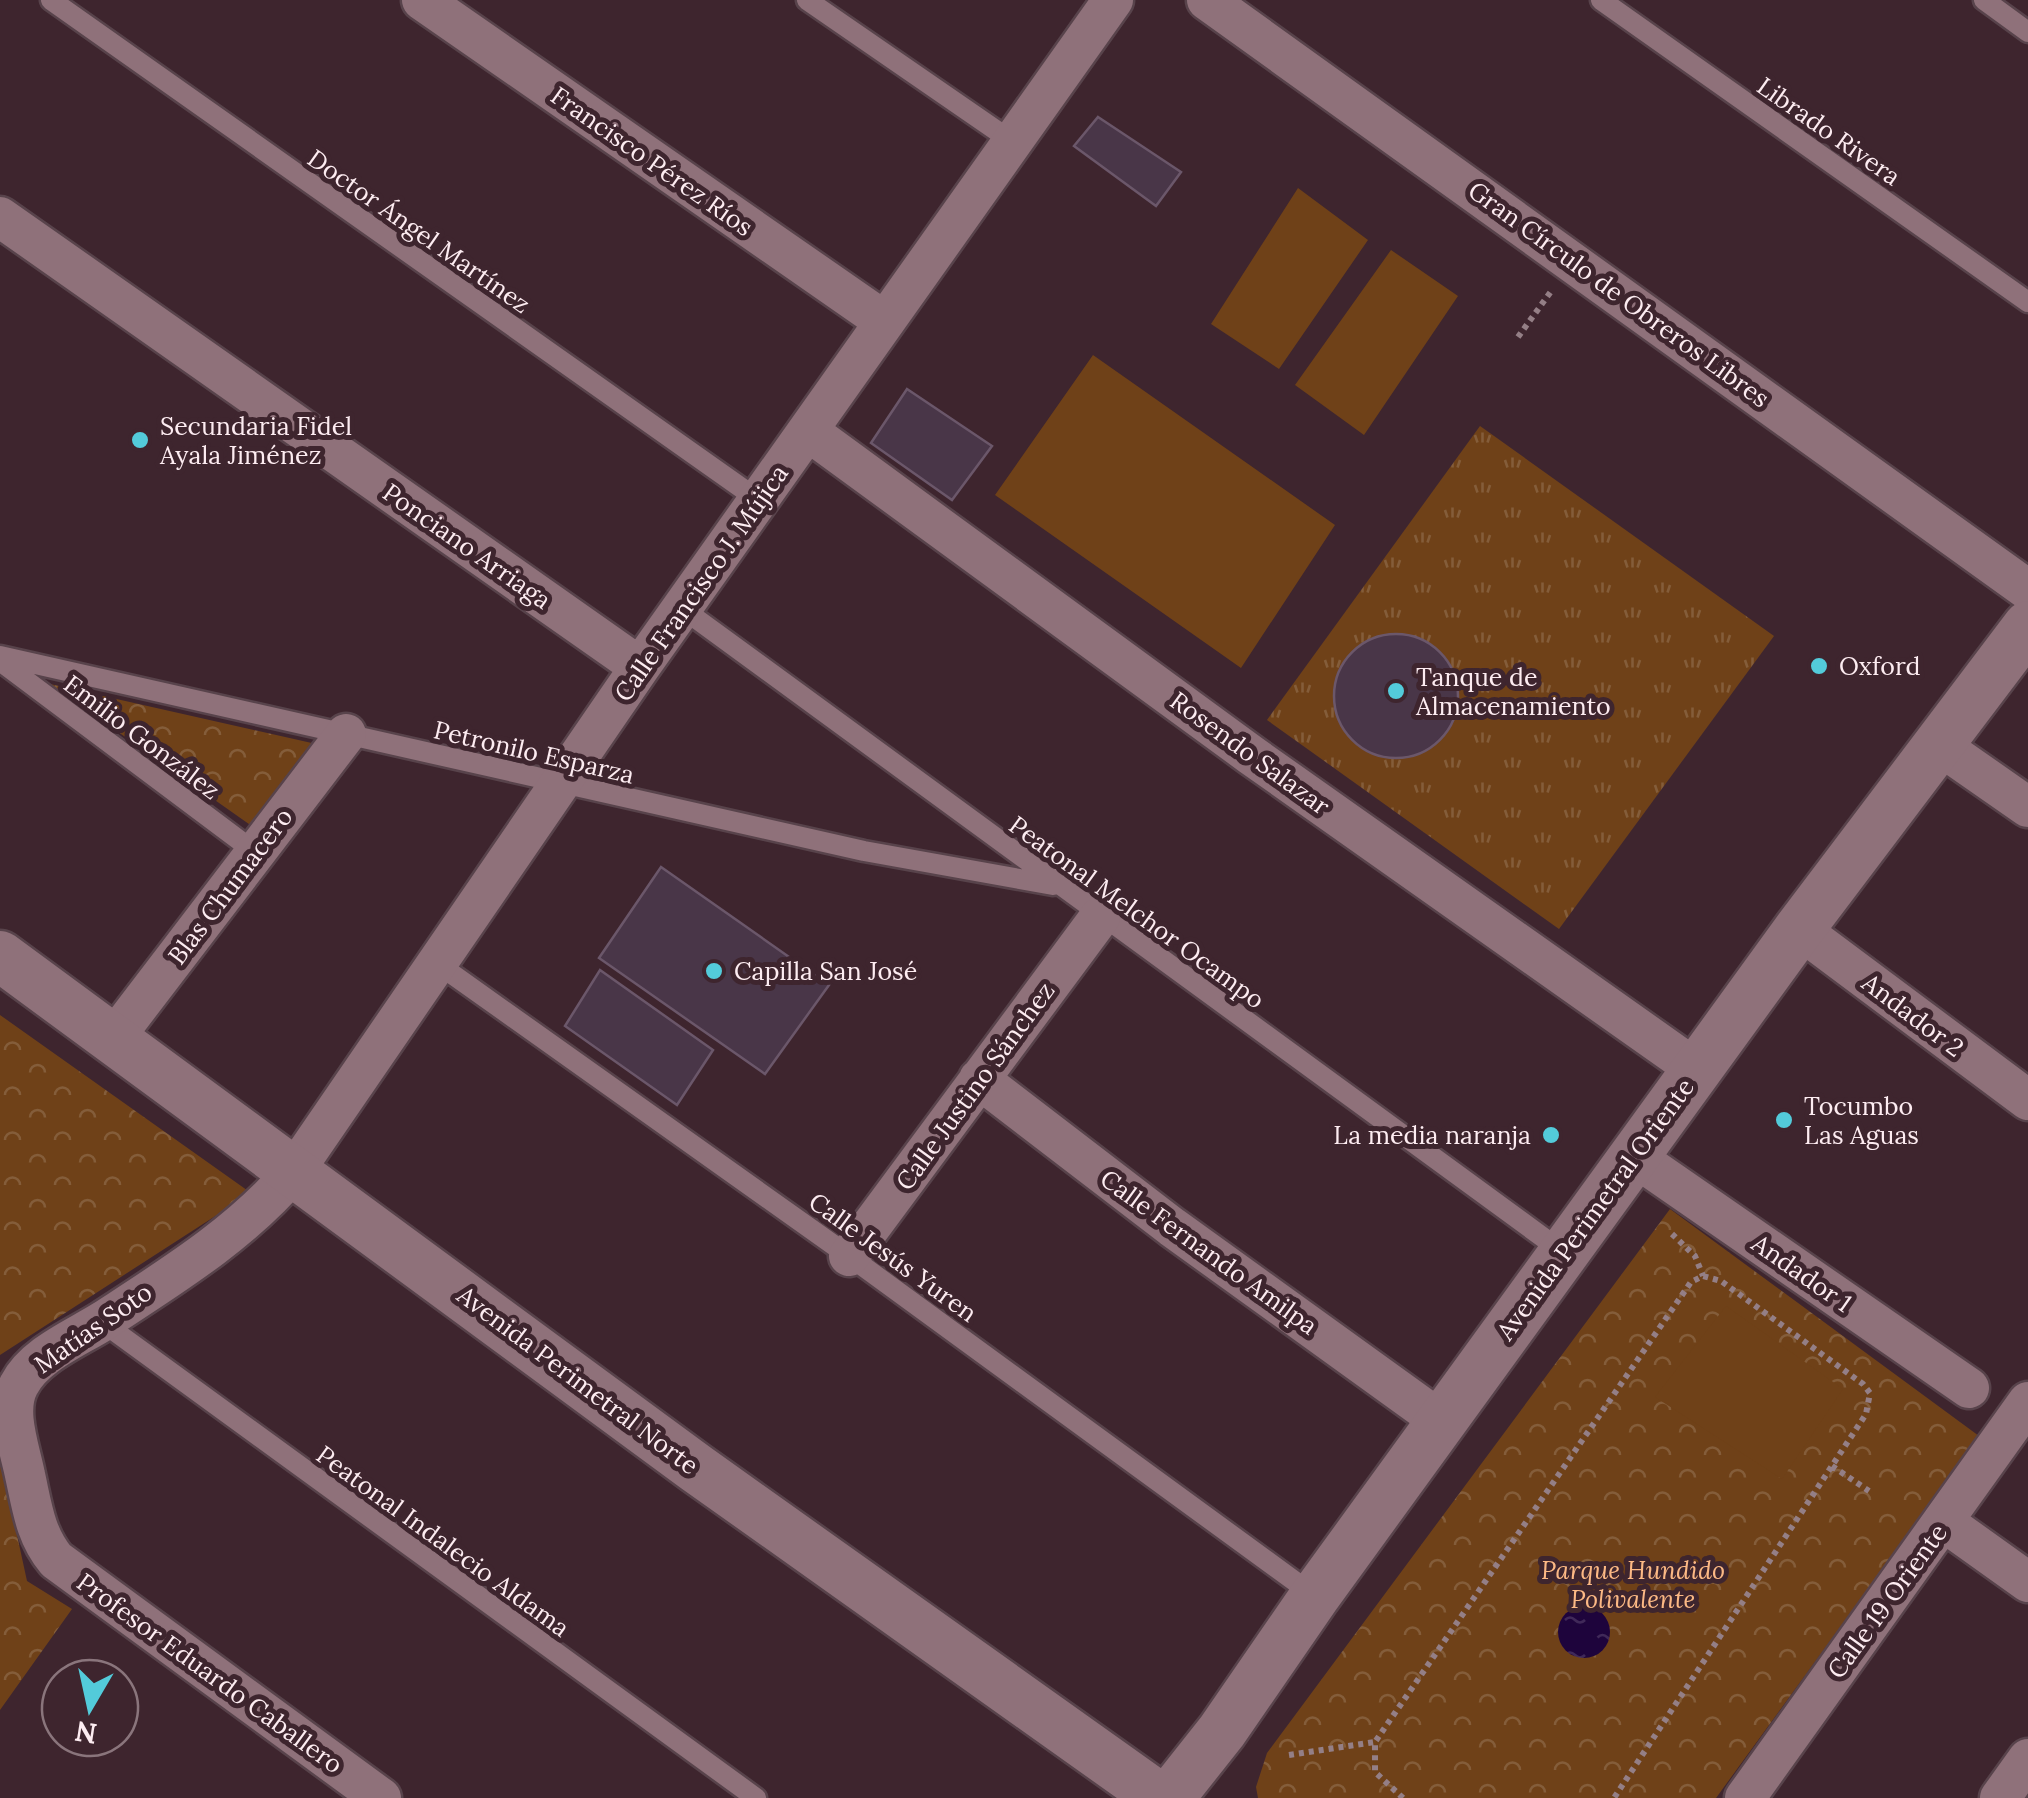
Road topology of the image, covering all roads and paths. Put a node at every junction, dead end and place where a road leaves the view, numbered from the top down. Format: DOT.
graph roads {
  1 [pos="51,0"];
  2 [pos="422,0"];
  3 [pos="807,0"];
  4 [pos="1113,0"];
  5 [pos="1207,0"];
  6 [pos="1601,0"];
  7 [pos="1984,0"];
  8 [pos="2028,32"];
  9 [pos="1013,142"];
  10 [pos="0,218"];
  11 [pos="1573,261"];
  12 [pos="2028,302"];
  13 [pos="884,321"];
  14 [pos="1518,337"];
  15 [pos="808,430"];
  16 [pos="760,501"];
  17 [pos="2028,590"];
  18 [pos="683,609"];
  19 [pos="2028,626"];
  20 [pos="0,658"];
  21 [pos="640,667"];
  22 [pos="346,734"];
  23 [pos="1936,742"];
  24 [pos="560,785"];
  25 [pos="2028,806"];
  26 [pos="254,852"];
  27 [pos="1060,886"];
  28 [pos="1100,917"];
  29 [pos="1799,930"];
  30 [pos="0,956"];
  31 [pos="438,964"];
  32 [pos="114,1038"];
  33 [pos="1697,1070"];
  34 [pos="979,1078"];
  35 [pos="2028,1100"];
  36 [pos="1635,1157"];
  37 [pos="295,1170"];
  38 [pos="1562,1252"];
  39 [pos="850,1256"];
  40 [pos="102,1322"];
  41 [pos="1969,1388"];
  42 [pos="2028,1402"];
  43 [pos="1441,1422"];
  44 [pos="1832,1466"];
  45 [pos="1868,1490"];
  46 [pos="1944,1522"];
  47 [pos="43,1545"];
  48 [pos="2028,1582"];
  49 [pos="1315,1596"];
  50 [pos="1375,1742"];
  51 [pos="1289,1755"];
  52 [pos="2028,1759"];
  53 [pos="381,1798"];
  54 [pos="756,1798"];
  55 [pos="1160,1798"];
  56 [pos="1169,1798"];
  57 [pos="1402,1798"];
  58 [pos="1614,1798"];
  59 [pos="1745,1798"];
  60 [pos="2000,1798"];
  1 -- 16 [label="lane, Doctor Ángel Martínez"];
  2 -- 13 [label="street, Francisco Pérez Ríos"];
  3 -- 9 [label="lane"];
  4 -- 9 [label="street, Calle Francisco J. Mújica"];
  5 -- 11 [label="street, Gran Círculo de Obreros Libres"];
  6 -- 12 [label="lane, Librado Rivera"];
  7 -- 8 [label="lane"];
  9 -- 13 [label="street, Calle Francisco J. Mújica"];
  10 -- 21 [label="street, Ponciano Arriaga"];
  11 -- 14 [label="path"];
  11 -- 17 [label="street, Gran Círculo de Obreros Libres"];
  13 -- 15 [label="street, Calle Francisco J. Mújica"];
  15 -- 16 [label="street, Calle Francisco J. Mújica"];
  15 -- 33 [label="street, Rosendo Salazar"];
  16 -- 18 [label="street, Calle Francisco J. Mújica"];
  18 -- 21 [label="street, Calle Francisco J. Mújica"];
  18 -- 27 [label="lane, Peatonal Melchor Ocampo"];
  19 -- 23 [label="street, Avenida Perimetral Oriente"];
  20 -- 22 [label="lane, Petronilo Esparza"];
  20 -- 26 [label="lane, Emilio González"];
  21 -- 24 [label="street, Calle Francisco J. Mújica"];
  22 -- 24 [label="lane, Petronilo Esparza"];
  22 -- 26 [label="street, Blas Chumacero"];
  23 -- 25 [label="street"];
  23 -- 29 [label="street, Avenida Perimetral Oriente"];
  24 -- 27 [label="lane, Petronilo Esparza"];
  24 -- 31 [label="street, Calle Francisco J. Mújica"];
  26 -- 32 [label="street, Blas Chumacero"];
  27 -- 28 [label="lane, Peatonal Melchor Ocampo"];
  28 -- 34 [label="street, Calle Justino Sánchez"];
  28 -- 38 [label="lane, Peatonal Melchor Ocampo"];
  29 -- 33 [label="street, Avenida Perimetral Oriente"];
  29 -- 35 [label="street, Andador 2"];
  30 -- 32 [label="street, Avenida Perimetral Norte"];
  31 -- 37 [label="street, Calle Francisco J. Mújica"];
  31 -- 39 [label="lane, Calle Jesús Yuren"];
  32 -- 37 [label="street, Avenida Perimetral Norte"];
  33 -- 36 [label="street, Avenida Perimetral Oriente"];
  34 -- 39 [label="street, Calle Justino Sánchez"];
  34 -- 43 [label="street, Calle Fernando Amilpa"];
  36 -- 38 [label="street, Avenida Perimetral Oriente"];
  36 -- 41 [label="street, Andador 1"];
  37 -- 40 [label="street, Matías Soto"];
  37 -- 55 [label="street, Avenida Perimetral Norte"];
  38 -- 43 [label="street, Avenida Perimetral Oriente"];
  39 -- 49 [label="lane, Calle Jesús Yuren"];
  40 -- 47 [label="street, Matías Soto"];
  40 -- 54 [label="lane, Peatonal Indalecio Aldama"];
  42 -- 46 [label="street, Calle 19 Oriente"];
  43 -- 49 [label="street, Avenida Perimetral Oriente"];
  44 -- 45 [label="path"];
  44 -- 50 [label="path"];
  44 -- 58 [label="path"];
  46 -- 48 [label="street"];
  46 -- 59 [label="street, Calle 19 Oriente"];
  47 -- 53 [label="street, Profesor Eduardo Caballero"];
  49 -- 56 [label="street, Avenida Perimetral Oriente"];
  50 -- 51 [label="path"];
  50 -- 57 [label="path"];
  52 -- 60 [label="street"];
}
